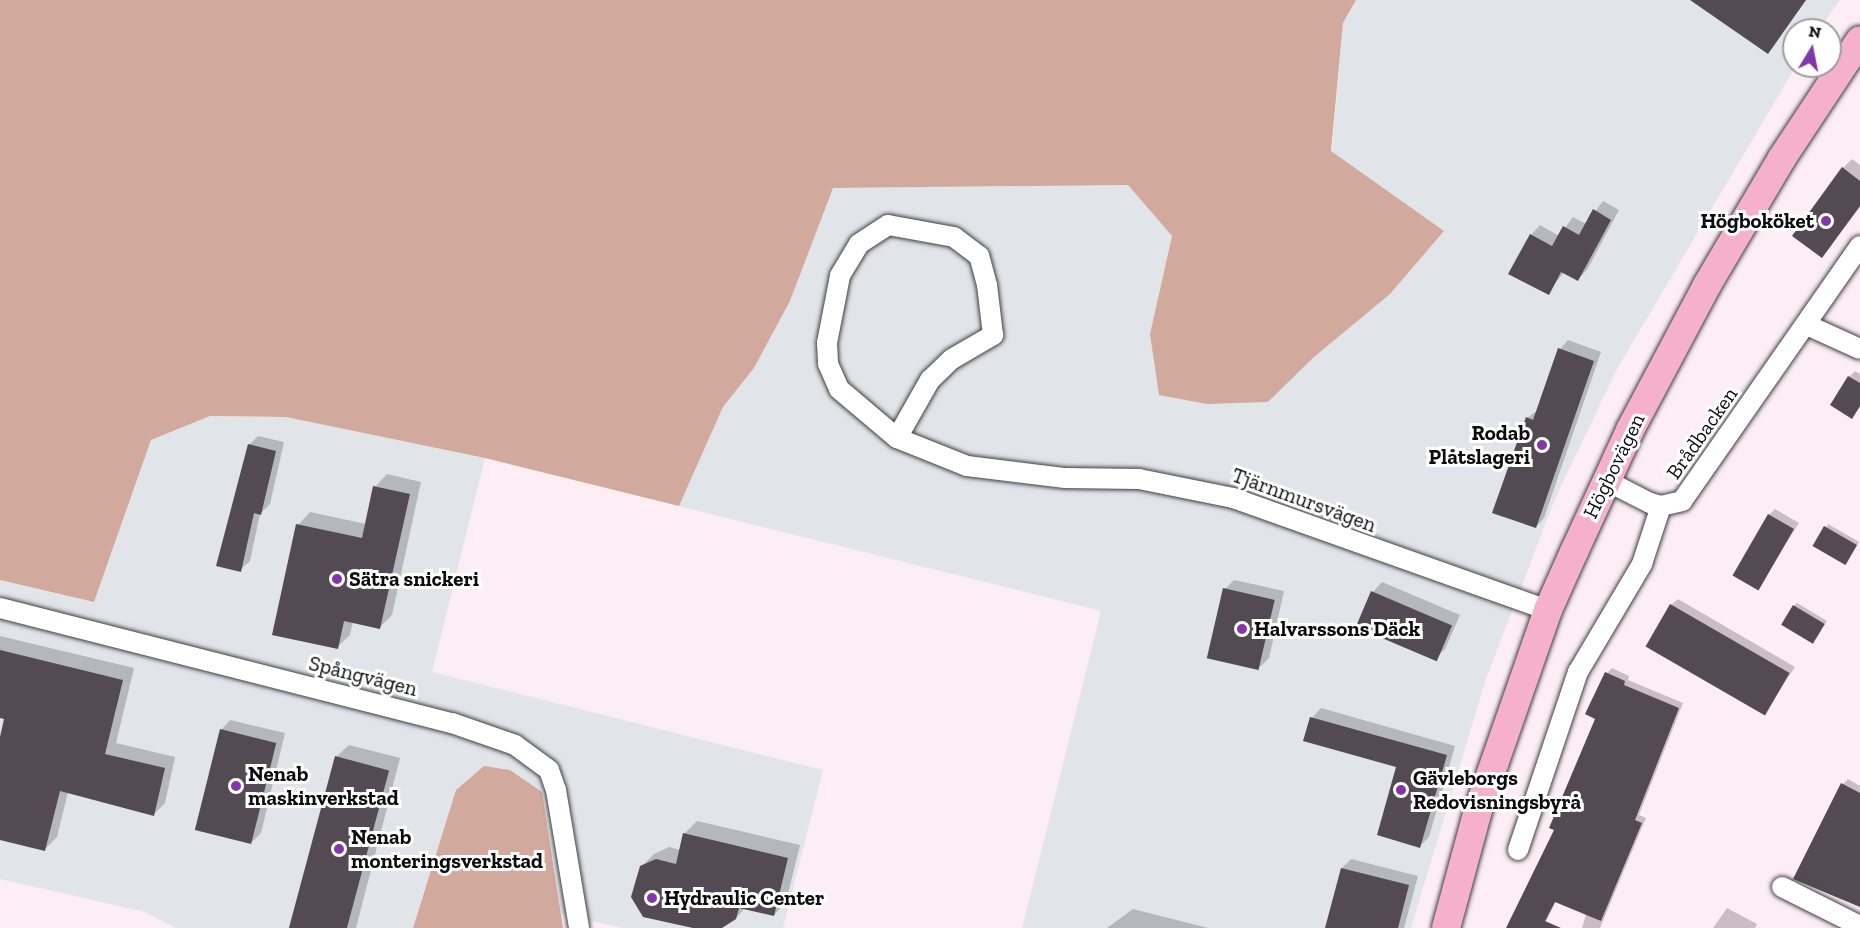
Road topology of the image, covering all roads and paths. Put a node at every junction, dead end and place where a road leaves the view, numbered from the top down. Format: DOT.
graph roads {
  1 [pos="1860,40"];
  2 [pos="1860,246"];
  3 [pos="1807,325"];
  4 [pos="1860,349"];
  5 [pos="897,438"];
  6 [pos="1607,481"];
  7 [pos="1661,506"];
  8 [pos="0,608"];
  9 [pos="1548,610"];
  10 [pos="1518,850"];
  11 [pos="1782,887"];
  12 [pos="1860,926"];
  13 [pos="579,928"];
  14 [pos="1446,928"];
  1 -- 6 [label="main road, Högbovägen"];
  2 -- 3 [label="street, Brådbacken"];
  3 -- 4 [label="street"];
  3 -- 7 [label="street, Brådbacken"];
  5 -- 5 [label="street, Tjärnmursvägen"];
  5 -- 9 [label="street, Tjärnmursvägen"];
  6 -- 7 [label="street, Brådbacken"];
  6 -- 9 [label="main road, Högbovägen"];
  7 -- 10 [label="street"];
  8 -- 13 [label="street, Spångvägen"];
  9 -- 14 [label="main road, Högbovägen"];
  11 -- 12 [label="street"];
}
